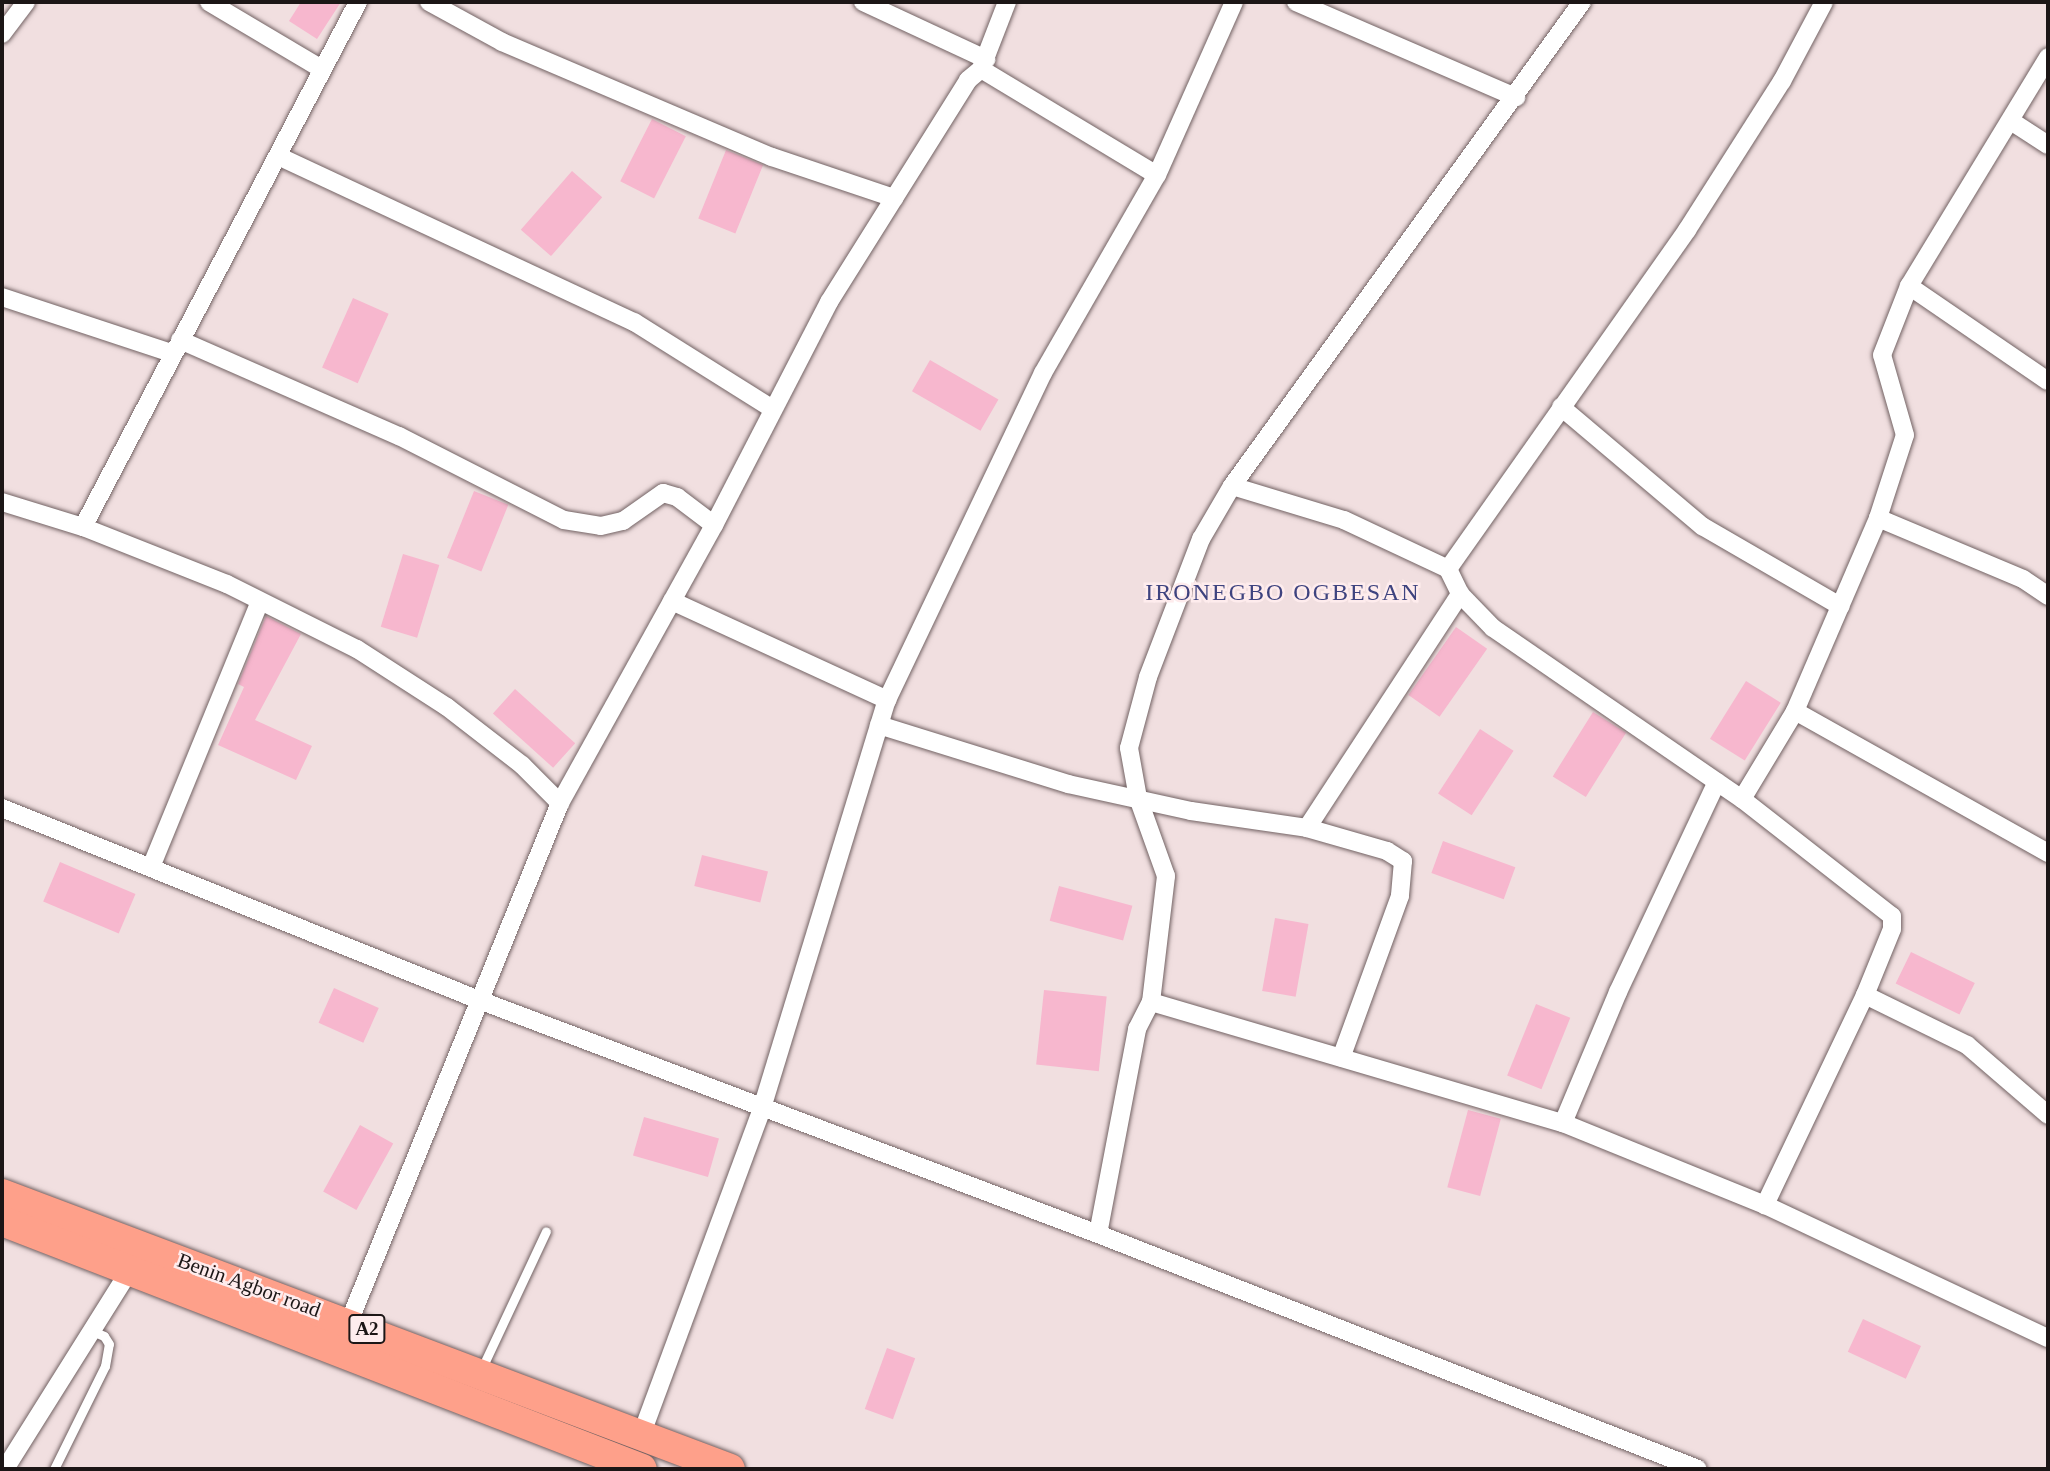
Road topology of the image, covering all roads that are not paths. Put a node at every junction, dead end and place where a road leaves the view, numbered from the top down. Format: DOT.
graph roads {
  1 [pos="26,2"];
  2 [pos="209,2"];
  3 [pos="358,2"];
  4 [pos="429,2"];
  5 [pos="863,2"];
  6 [pos="1007,2"];
  7 [pos="1234,2"];
  8 [pos="1296,2"];
  9 [pos="1582,2"];
  10 [pos="1824,2"];
  11 [pos="2,34"];
  12 [pos="2048,57"];
  13 [pos="983,64"];
  14 [pos="320,68"];
  15 [pos="1517,97"];
  16 [pos="2011,121"];
  17 [pos="2048,145"];
  18 [pos="280,157"];
  19 [pos="1157,175"];
  20 [pos="894,198"];
  21 [pos="1909,286"];
  22 [pos="2,297"];
  23 [pos="175,347"];
  24 [pos="2048,381"];
  25 [pos="1561,407"];
  26 [pos="771,408"];
  27 [pos="1232,486"];
  28 [pos="2,502"];
  29 [pos="1878,518"];
  30 [pos="714,525"];
  31 [pos="83,527"];
  32 [pos="1448,569"];
  33 [pos="1460,594"];
  34 [pos="2048,596"];
  35 [pos="260,601"];
  36 [pos="672,601"];
  37 [pos="1840,606"];
  38 [pos="887,700"];
  39 [pos="1795,711"];
  40 [pos="879,725"];
  41 [pos="1717,782"];
  42 [pos="1138,799"];
  43 [pos="1742,799"];
  44 [pos="560,803"];
  45 [pos="2,808"];
  46 [pos="1307,828"];
  47 [pos="2048,853"];
  48 [pos="151,867"];
  49 [pos="1865,995"];
  50 [pos="479,1000"];
  51 [pos="1151,1002"];
  52 [pos="1341,1058"];
  53 [pos="762,1108"];
  54 [pos="2048,1115"];
  55 [pos="1563,1123"];
  56 [pos="2,1194"];
  57 [pos="1765,1205"];
  58 [pos="2,1221"];
  59 [pos="546,1231"];
  60 [pos="1098,1234"];
  61 [pos="130,1270"];
  62 [pos="349,1322"];
  63 [pos="92,1331"];
  64 [pos="2048,1338"];
  65 [pos="480,1372"];
  66 [pos="642,1433"];
  67 [pos="5,1469"];
  68 [pos="54,1469"];
  69 [pos="642,1469"];
  70 [pos="730,1469"];
  71 [pos="1698,1469"];
  1 -- 11 [label="street"];
  2 -- 14 [label="street"];
  3 -- 14 [label="street"];
  4 -- 20 [label="street"];
  5 -- 13 [label="street"];
  6 -- 13 [label="street"];
  7 -- 19 [label="street"];
  8 -- 15 [label="street"];
  9 -- 15 [label="street"];
  10 -- 25 [label="street"];
  12 -- 16 [label="street"];
  13 -- 19 [label="street"];
  13 -- 20 [label="street"];
  14 -- 18 [label="street"];
  15 -- 27 [label="street"];
  16 -- 17 [label="street"];
  16 -- 21 [label="street"];
  18 -- 23 [label="street"];
  18 -- 26 [label="street"];
  19 -- 38 [label="street"];
  20 -- 26 [label="street"];
  21 -- 24 [label="street"];
  21 -- 29 [label="street"];
  22 -- 23 [label="street"];
  23 -- 30 [label="street"];
  23 -- 31 [label="street"];
  25 -- 32 [label="street"];
  25 -- 37 [label="street"];
  26 -- 30 [label="street"];
  27 -- 32 [label="street"];
  27 -- 42 [label="street"];
  28 -- 31 [label="street"];
  29 -- 34 [label="street"];
  29 -- 37 [label="street"];
  30 -- 36 [label="street"];
  31 -- 35 [label="street"];
  32 -- 33 [label="street"];
  33 -- 41 [label="street"];
  33 -- 46 [label="street"];
  35 -- 44 [label="street"];
  35 -- 48 [label="street"];
  36 -- 38 [label="street"];
  36 -- 44 [label="street"];
  37 -- 39 [label="street"];
  38 -- 40 [label="street"];
  39 -- 43 [label="street"];
  39 -- 47 [label="street"];
  40 -- 42 [label="street"];
  40 -- 53 [label="street"];
  41 -- 43 [label="street"];
  41 -- 55 [label="street"];
  42 -- 46 [label="street"];
  42 -- 51 [label="street"];
  43 -- 49 [label="street"];
  44 -- 50 [label="street"];
  45 -- 48 [label="street"];
  46 -- 52 [label="street"];
  48 -- 50 [label="street"];
  49 -- 54 [label="street"];
  49 -- 57 [label="street"];
  50 -- 53 [label="street"];
  50 -- 62 [label="street"];
  51 -- 52 [label="street"];
  51 -- 60 [label="street"];
  52 -- 55 [label="street"];
  53 -- 60 [label="street"];
  53 -- 66 [label="street"];
  55 -- 57 [label="street"];
  56 -- 62 [label="highway, Benin Agbor road / A2"];
  57 -- 64 [label="street"];
  58 -- 61 [label="highway, Benin Agbor road / A2"];
  59 -- 65 [label="lane"];
  60 -- 71 [label="street"];
  61 -- 63 [label="street"];
  61 -- 69 [label="highway, Benin Agbor road / A2"];
  62 -- 65 [label="highway, Benin Agbor road / A2"];
  63 -- 67 [label="street"];
  63 -- 68 [label="lane"];
  65 -- 66 [label="highway, Benin Agbor road / A2"];
  66 -- 70 [label="highway, Benin Agbor road / A2"];
}
